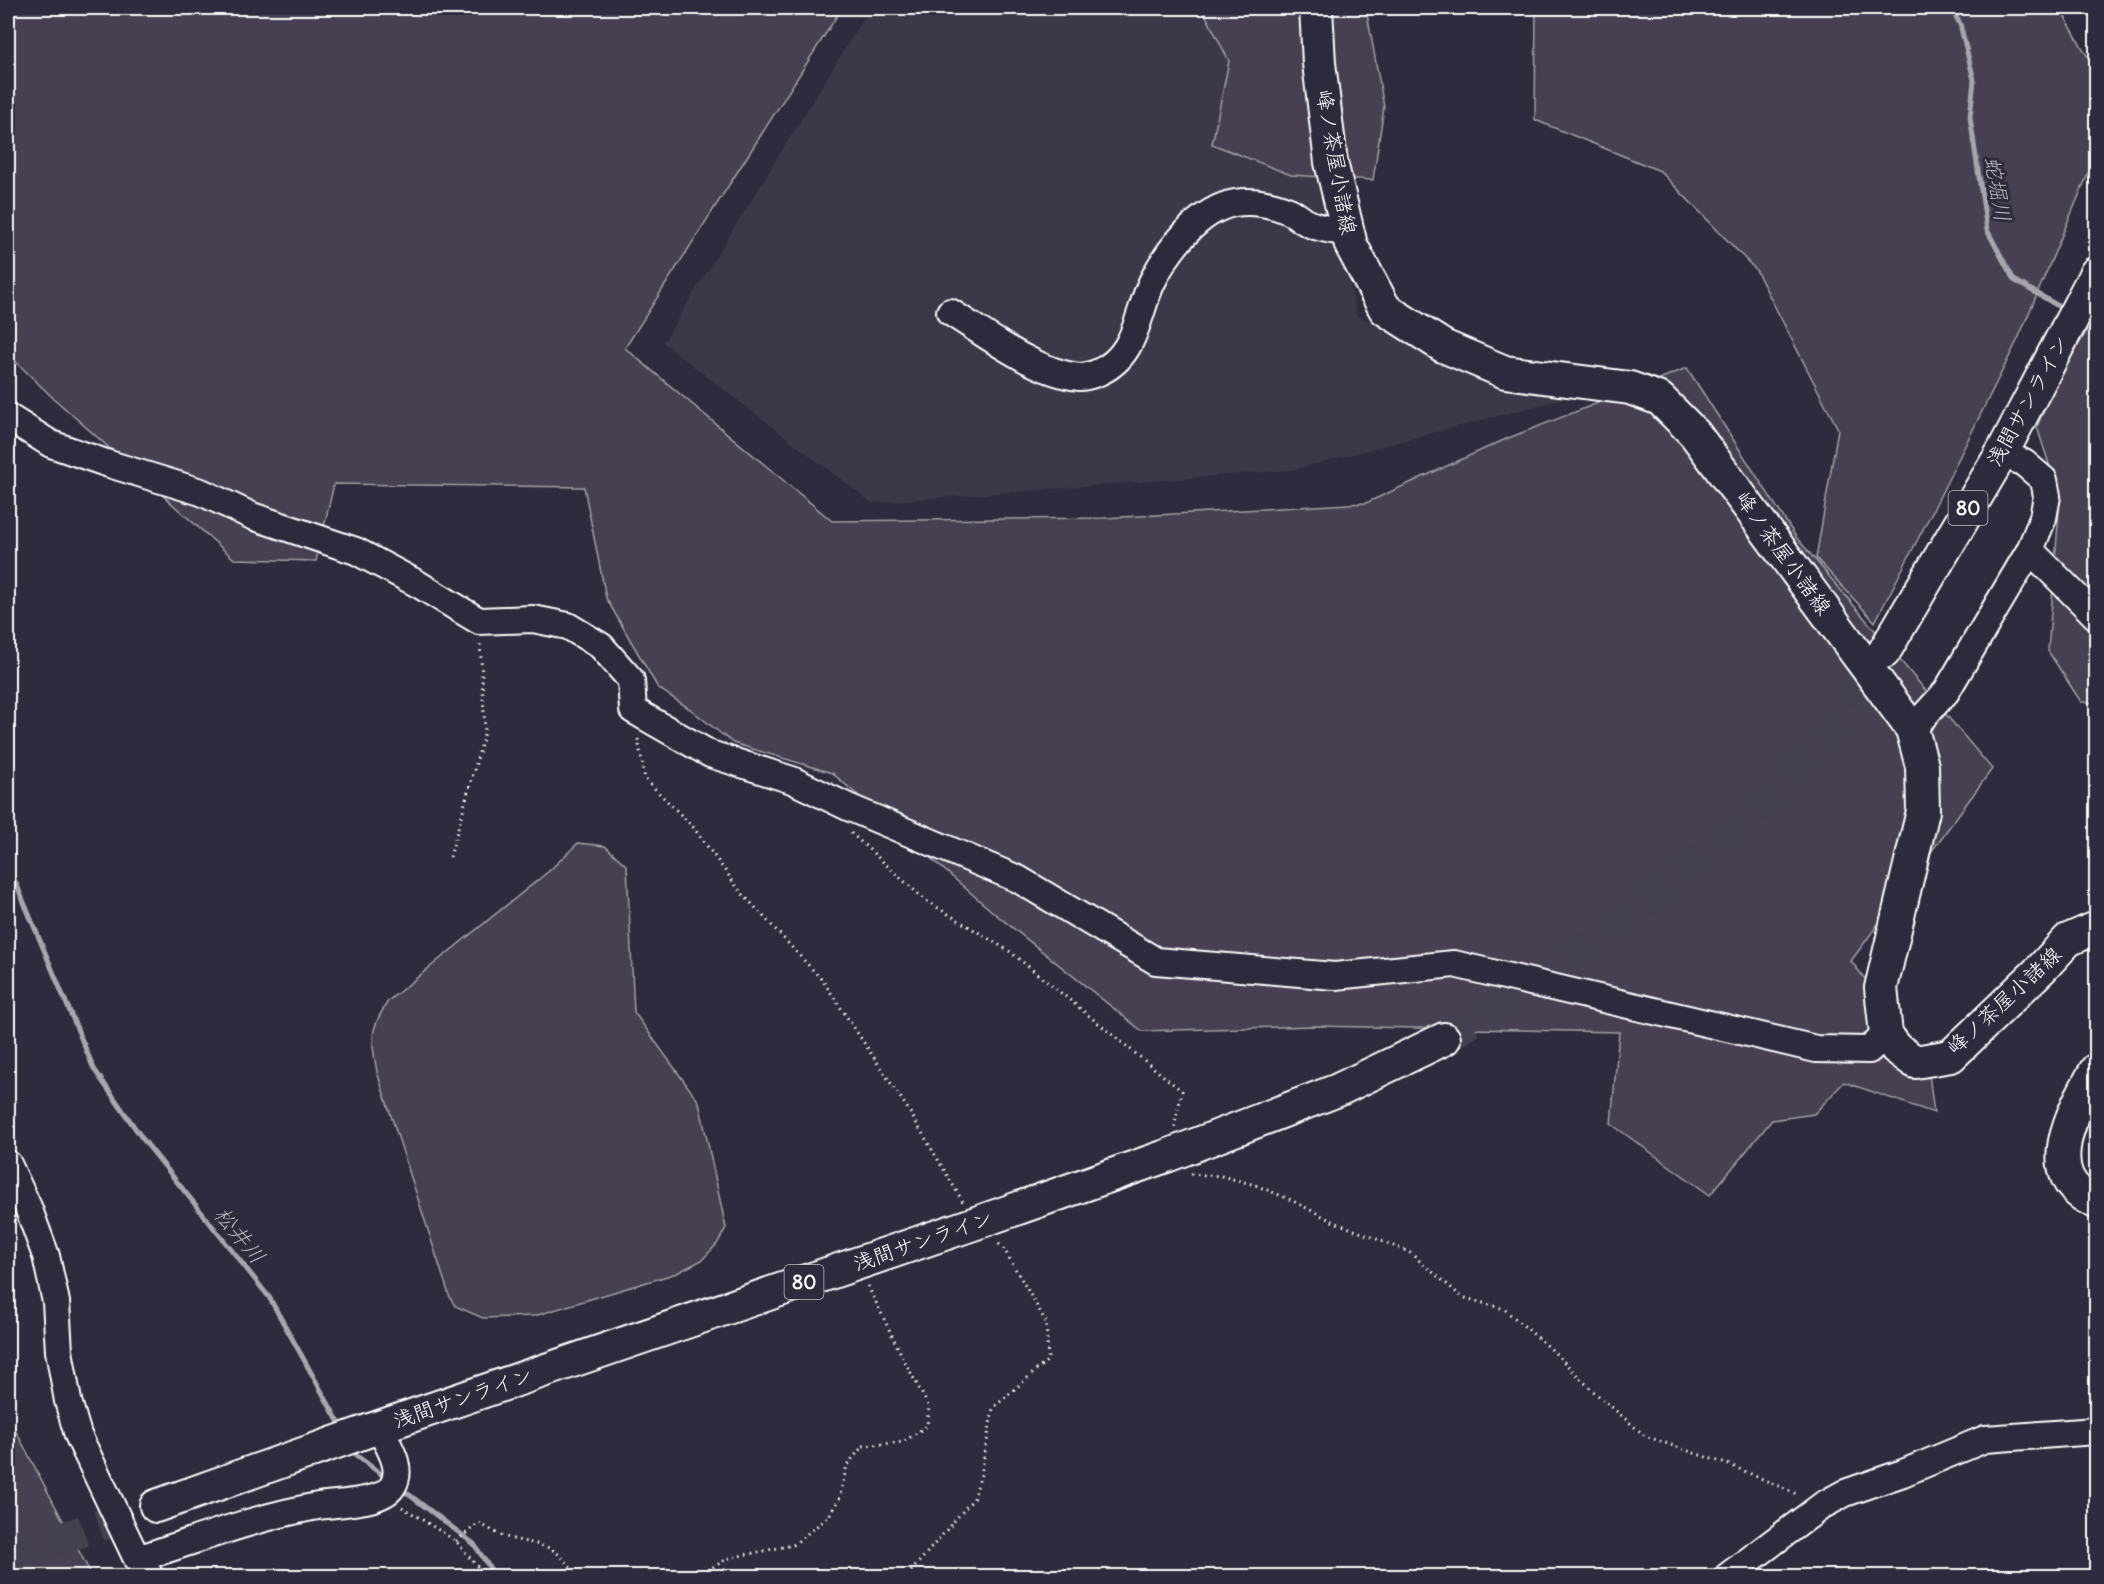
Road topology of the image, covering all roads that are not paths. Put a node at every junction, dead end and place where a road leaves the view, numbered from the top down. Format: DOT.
graph roads {
  1 [pos="1316,8"];
  2 [pos="1348,233"];
  3 [pos="2097,273"];
  4 [pos="950,312"];
  5 [pos="8,417"];
  6 [pos="2001,453"];
  7 [pos="2030,550"];
  8 [pos="2097,616"];
  9 [pos="1884,652"];
  10 [pos="1912,729"];
  11 [pos="2097,928"];
  12 [pos="1886,1034"];
  13 [pos="1444,1039"];
  14 [pos="2097,1070"];
  15 [pos="8,1164"];
  16 [pos="2097,1202"];
  17 [pos="379,1427"];
  18 [pos="2097,1431"];
  19 [pos="156,1506"];
  20 [pos="144,1568"];
  21 [pos="1728,1576"];
  1 -- 2 [label="main road, 峰ノ茶屋小諸線"];
  2 -- 4 [label="street"];
  2 -- 10 [label="main road, 峰ノ茶屋小諸線"];
  3 -- 6 [label="main road, 浅間サンライン / 80"];
  5 -- 12 [label="street"];
  6 -- 7 [label="street"];
  6 -- 9 [label="main road, 浅間サンライン / 80"];
  7 -- 8 [label="street"];
  7 -- 10 [label="street"];
  10 -- 12 [label="main road, 峰ノ茶屋小諸線"];
  11 -- 12 [label="main road, 峰ノ茶屋小諸線"];
  13 -- 17 [label="main road, 浅間サンライン / 80"];
  14 -- 16 [label="main road"];
  15 -- 20 [label="street"];
  17 -- 19 [label="main road, 浅間サンライン / 80"];
  17 -- 20 [label="street"];
  18 -- 21 [label="street"];
}
